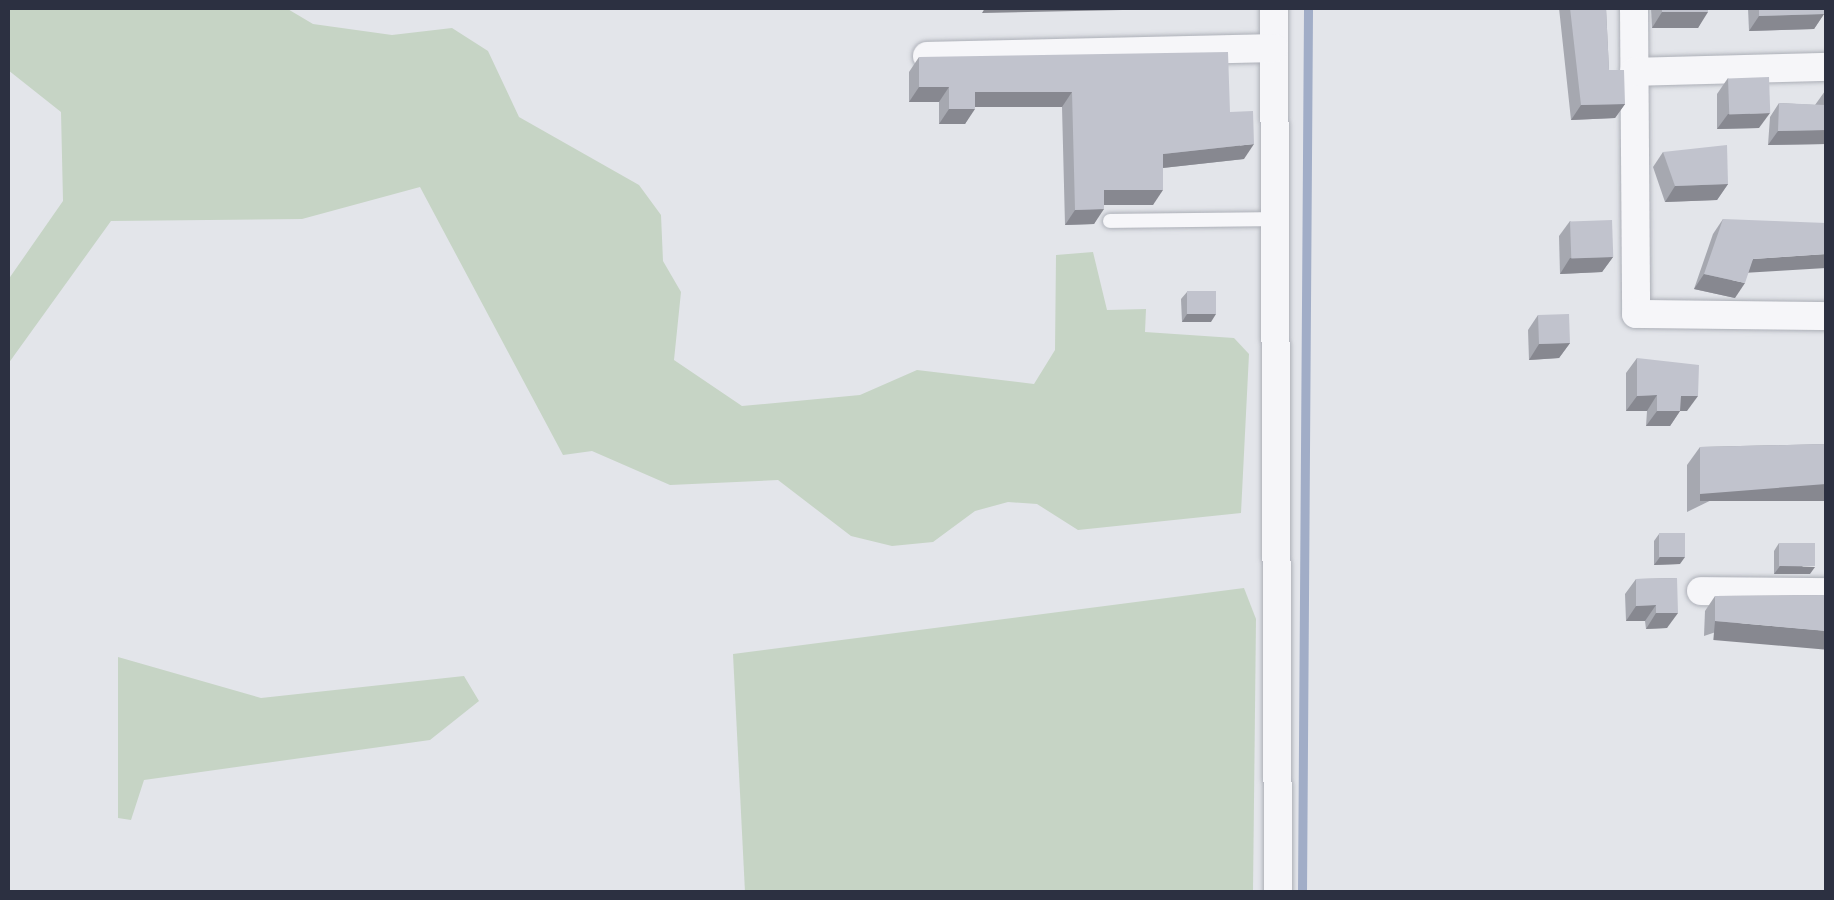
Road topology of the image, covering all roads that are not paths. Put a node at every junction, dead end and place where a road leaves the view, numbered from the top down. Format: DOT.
graph roads {
  1 [pos="1274,8"];
  2 [pos="1634,8"];
  3 [pos="1274,48"];
  4 [pos="927,56"];
  5 [pos="1826,67"];
  6 [pos="1634,72"];
  7 [pos="1276,219"];
  8 [pos="1110,222"];
  9 [pos="1826,316"];
  10 [pos="1701,591"];
  11 [pos="1826,592"];
  12 [pos="1278,892"];
  1 -- 3 [label="street"];
  2 -- 6 [label="street"];
  3 -- 4 [label="street"];
  3 -- 7 [label="street"];
  5 -- 6 [label="street"];
  6 -- 9 [label="street"];
  7 -- 8 [label="lane"];
  7 -- 12 [label="street"];
  10 -- 11 [label="street"];
}
